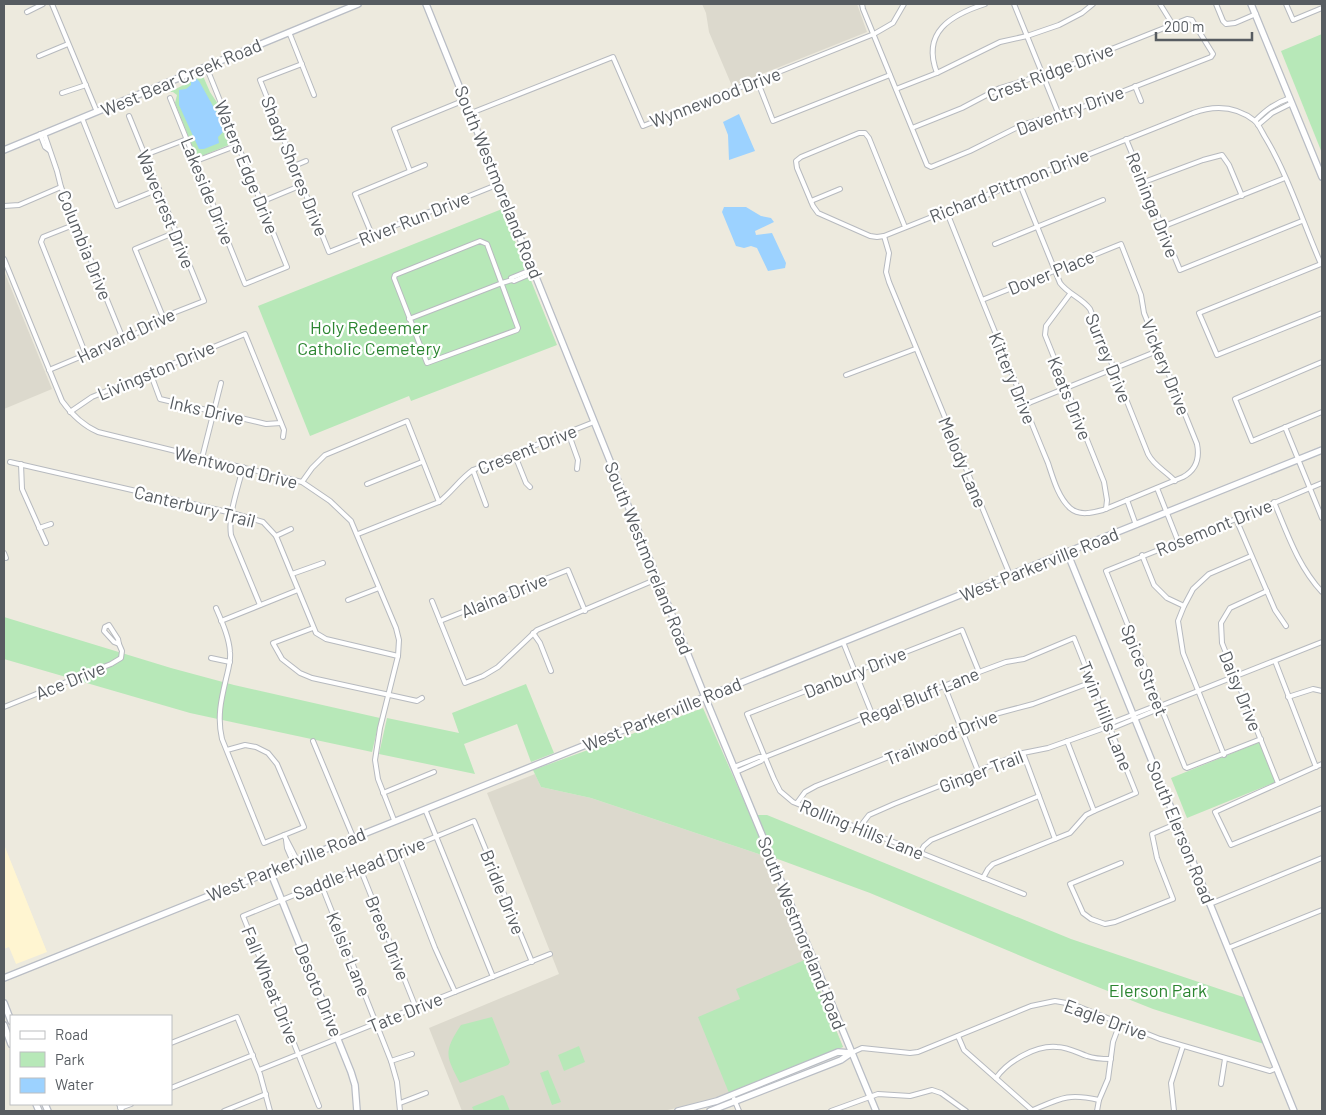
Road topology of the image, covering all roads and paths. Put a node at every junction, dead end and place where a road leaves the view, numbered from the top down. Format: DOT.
graph roads {
  1 [pos="43,4"];
  2 [pos="52,4"];
  3 [pos="358,4"];
  4 [pos="426,4"];
  5 [pos="862,4"];
  6 [pos="904,4"];
  7 [pos="985,4"];
  8 [pos="1014,4"];
  9 [pos="1093,4"];
  10 [pos="1160,4"];
  11 [pos="1216,4"];
  12 [pos="1251,4"];
  13 [pos="1286,4"];
  14 [pos="1322,8"];
  15 [pos="27,12"];
  16 [pos="1256,14"];
  17 [pos="1173,25"];
  18 [pos="288,32"];
  19 [pos="874,34"];
  20 [pos="1026,36"];
  21 [pos="68,44"];
  22 [pos="1213,54"];
  23 [pos="39,56"];
  24 [pos="302,64"];
  25 [pos="206,66"];
  26 [pos="937,73"];
  27 [pos="890,74"];
  28 [pos="1043,75"];
  29 [pos="757,80"];
  30 [pos="86,86"];
  31 [pos="1135,86"];
  32 [pos="896,89"];
  33 [pos="62,93"];
  34 [pos="314,95"];
  35 [pos="170,98"];
  36 [pos="465,100"];
  37 [pos="1291,100"];
  38 [pos="1142,101"];
  39 [pos="97,112"];
  40 [pos="471,113"];
  41 [pos="1059,115"];
  42 [pos="129,116"];
  43 [pos="82,118"];
  44 [pos="1254,121"];
  45 [pos="1258,125"];
  46 [pos="912,128"];
  47 [pos="42,133"];
  48 [pos="187,139"];
  49 [pos="1126,139"];
  50 [pos="238,145"];
  51 [pos="4,150"];
  52 [pos="145,155"];
  53 [pos="306,161"];
  54 [pos="196,162"];
  55 [pos="425,165"];
  56 [pos="294,166"];
  57 [pos="410,171"];
  58 [pos="1322,177"];
  59 [pos="1285,178"];
  60 [pos="1019,182"];
  61 [pos="1144,182"];
  62 [pos="499,184"];
  63 [pos="302,185"];
  64 [pos="61,187"];
  65 [pos="159,189"];
  66 [pos="840,189"];
  67 [pos="1242,196"];
  68 [pos="810,200"];
  69 [pos="1103,200"];
  70 [pos="261,202"];
  71 [pos="4,206"];
  72 [pos="946,210"];
  73 [pos="1302,221"];
  74 [pos="76,224"];
  75 [pos="1037,226"];
  76 [pos="905,227"];
  77 [pos="1162,227"];
  78 [pos="176,232"];
  79 [pos="372,235"];
  80 [pos="884,236"];
  81 [pos="995,244"];
  82 [pos="1121,244"];
  83 [pos="329,252"];
  84 [pos="4,259"];
  85 [pos="288,267"];
  86 [pos="534,270"];
  87 [pos="1055,271"];
  88 [pos="502,283"];
  89 [pos="1070,294"];
  90 [pos="982,300"];
  91 [pos="204,301"];
  92 [pos="1322,313"];
  93 [pos="163,317"];
  94 [pos="409,319"];
  95 [pos="123,339"];
  96 [pos="915,349"];
  97 [pos="1160,350"];
  98 [pos="86,355"];
  99 [pos="1322,362"];
  100 [pos="1114,369"];
  101 [pos="50,370"];
  102 [pos="150,372"];
  103 [pos="846,375"];
  104 [pos="220,383"];
  105 [pos="1066,388"];
  106 [pos="1024,405"];
  107 [pos="214,411"];
  108 [pos="70,412"];
  109 [pos="1322,412"];
  110 [pos="594,422"];
  111 [pos="281,423"];
  112 [pos="1285,427"];
  113 [pos="568,432"];
  114 [pos="283,437"];
  115 [pos="1322,450"];
  116 [pos="514,453"];
  117 [pos="202,458"];
  118 [pos="1299,460"];
  119 [pos="10,462"];
  120 [pos="422,462"];
  121 [pos="21,464"];
  122 [pos="243,467"];
  123 [pos="577,469"];
  124 [pos="473,470"];
  125 [pos="1175,481"];
  126 [pos="302,482"];
  127 [pos="1322,483"];
  128 [pos="367,484"];
  129 [pos="530,487"];
  130 [pos="1157,488"];
  131 [pos="1311,488"];
  132 [pos="1127,500"];
  133 [pos="439,502"];
  134 [pos="1274,502"];
  135 [pos="486,505"];
  136 [pos="1106,509"];
  137 [pos="232,513"];
  138 [pos="1167,513"];
  139 [pos="1322,518"];
  140 [pos="1236,520"];
  141 [pos="51,524"];
  142 [pos="1136,525"];
  143 [pos="39,528"];
  144 [pos="291,529"];
  145 [pos="358,534"];
  146 [pos="276,536"];
  147 [pos="1178,541"];
  148 [pos="46,544"];
  149 [pos="1067,552"];
  150 [pos="1142,555"];
  151 [pos="1251,556"];
  152 [pos="323,563"];
  153 [pos="1106,571"];
  154 [pos="292,574"];
  155 [pos="1010,575"];
  156 [pos="657,579"];
  157 [pos="379,588"];
  158 [pos="298,590"];
  159 [pos="1267,592"];
  160 [pos="1322,592"];
  161 [pos="348,600"];
  162 [pos="432,601"];
  163 [pos="260,605"];
  164 [pos="1184,606"];
  165 [pos="216,608"];
  166 [pos="584,611"];
  167 [pos="221,621"];
  168 [pos="440,621"];
  169 [pos="1286,626"];
  170 [pos="313,628"];
  171 [pos="533,633"];
  172 [pos="1074,638"];
  173 [pos="843,642"];
  174 [pos="1322,642"];
  175 [pos="118,644"];
  176 [pos="398,656"];
  177 [pos="211,658"];
  178 [pos="1275,661"];
  179 [pos="230,662"];
  180 [pos="551,671"];
  181 [pos="855,672"];
  182 [pos="979,672"];
  183 [pos="1235,677"];
  184 [pos="1092,682"];
  185 [pos="944,686"];
  186 [pos="1322,690"];
  187 [pos="1198,691"];
  188 [pos="389,696"];
  189 [pos="705,697"];
  190 [pos="422,698"];
  191 [pos="1288,698"];
  192 [pos="1160,706"];
  193 [pos="4,707"];
  194 [pos="748,714"];
  195 [pos="872,714"];
  196 [pos="1134,717"];
  197 [pos="1110,726"];
  198 [pos="961,728"];
  199 [pos="1261,739"];
  200 [pos="313,741"];
  201 [pos="1067,741"];
  202 [pos="227,750"];
  203 [pos="1022,753"];
  204 [pos="1224,755"];
  205 [pos="765,757"];
  206 [pos="1322,764"];
  207 [pos="1316,767"];
  208 [pos="735,769"];
  209 [pos="978,771"];
  210 [pos="434,772"];
  211 [pos="1278,783"];
  212 [pos="383,793"];
  213 [pos="1039,796"];
  214 [pos="797,803"];
  215 [pos="1322,808"];
  216 [pos="425,809"];
  217 [pos="1094,811"];
  218 [pos="394,820"];
  219 [pos="474,821"];
  220 [pos="1178,823"];
  221 [pos="859,828"];
  222 [pos="284,835"];
  223 [pos="353,837"];
  224 [pos="436,837"];
  225 [pos="1055,839"];
  226 [pos="398,853"];
  227 [pos="920,853"];
  228 [pos="1322,858"];
  229 [pos="295,861"];
  230 [pos="1121,863"];
  231 [pos="360,868"];
  232 [pos="270,871"];
  233 [pos="983,878"];
  234 [pos="321,884"];
  235 [pos="1024,894"];
  236 [pos="282,899"];
  237 [pos="1210,904"];
  238 [pos="1322,910"];
  239 [pos="243,916"];
  240 [pos="1228,948"];
  241 [pos="550,954"];
  242 [pos="532,962"];
  243 [pos="493,977"];
  244 [pos="4,978"];
  245 [pos="455,992"];
  246 [pos="4,1003"];
  247 [pos="416,1008"];
  248 [pos="10,1018"];
  249 [pos="377,1023"];
  250 [pos="1120,1023"];
  251 [pos="4,1025"];
  252 [pos="958,1036"];
  253 [pos="338,1039"];
  254 [pos="10,1041"];
  255 [pos="172,1044"];
  256 [pos="1182,1046"];
  257 [pos="851,1053"];
  258 [pos="299,1054"];
  259 [pos="412,1054"];
  260 [pos="253,1055"];
  261 [pos="1111,1059"];
  262 [pos="1225,1059"];
  263 [pos="391,1061"];
  264 [pos="1277,1068"];
  265 [pos="259,1070"];
  266 [pos="996,1078"];
  267 [pos="1221,1084"];
  268 [pos="172,1088"];
  269 [pos="426,1093"];
  270 [pos="266,1094"];
  271 [pos="732,1095"];
  272 [pos="870,1096"];
  273 [pos="1099,1100"];
  274 [pos="735,1102"];
  275 [pos="400,1103"];
  276 [pos="319,1106"];
  277 [pos="1033,1110"];
  278 [pos="224,1111"];
  279 [pos="270,1111"];
  280 [pos="357,1111"];
  281 [pos="400,1111"];
  282 [pos="678,1111"];
  283 [pos="710,1111"];
  284 [pos="739,1111"];
  285 [pos="831,1111"];
  286 [pos="876,1111"];
  287 [pos="966,1111"];
  288 [pos="1098,1111"];
  289 [pos="1174,1111"];
  290 [pos="1292,1111"];
  1 -- 15 [label="street"];
  2 -- 21 [label="street"];
  3 -- 18 [label="main road, West Bear Creek Road"];
  4 -- 36 [label="main road, South Westmoreland Road"];
  5 -- 19 [label="street"];
  6 -- 19 [label="street, Wynnewood Drive"];
  7 -- 26 [label="street"];
  8 -- 20 [label="street"];
  9 -- 20 [label="street"];
  10 -- 17 [label="street"];
  11 -- 16 [label="street"];
  12 -- 16 [label="main road"];
  13 -- 14 [label="street"];
  16 -- 37 [label="main road"];
  17 -- 22 [label="street, Crest Ridge Drive"];
  17 -- 28 [label="street, Crest Ridge Drive"];
  18 -- 24 [label="street"];
  18 -- 25 [label="main road, West Bear Creek Road"];
  19 -- 27 [label="street"];
  19 -- 29 [label="street, Wynnewood Drive"];
  20 -- 26 [label="street"];
  20 -- 28 [label="street"];
  21 -- 23 [label="street"];
  21 -- 30 [label="street"];
  22 -- 31 [label="street, Daventry Drive"];
  24 -- 34 [label="street"];
  24 -- 56 [label="street, Shady Shores Drive"];
  25 -- 39 [label="main road, West Bear Creek Road"];
  25 -- 50 [label="street, Waters Edge Drive"];
  26 -- 32 [label="street"];
  27 -- 29 [label="street"];
  27 -- 32 [label="street"];
  28 -- 41 [label="street"];
  28 -- 46 [label="street, Crest Ridge Drive"];
  29 -- 40 [label="street, Wynnewood Drive"];
  30 -- 33 [label="street"];
  30 -- 39 [label="street"];
  31 -- 38 [label="street"];
  31 -- 41 [label="street, Daventry Drive"];
  32 -- 46 [label="street"];
  35 -- 48 [label="street, Lakeside Drive"];
  36 -- 40 [label="main road, South Westmoreland Road"];
  36 -- 57 [label="street"];
  37 -- 44 [label="street"];
  37 -- 45 [label="street"];
  37 -- 58 [label="main road"];
  39 -- 43 [label="main road, West Bear Creek Road"];
  40 -- 62 [label="main road, South Westmoreland Road"];
  41 -- 46 [label="street, Daventry Drive"];
  42 -- 52 [label="street, Wavecrest Drive"];
  43 -- 47 [label="main road, West Bear Creek Road"];
  43 -- 65 [label="street"];
  44 -- 45 [label="street, Richard Pittmon Drive"];
  44 -- 49 [label="street, Richard Pittmon Drive"];
  45 -- 59 [label="street, Richard Pittmon Drive"];
  47 -- 51 [label="main road, West Bear Creek Road"];
  47 -- 64 [label="street, Columbia Drive"];
  48 -- 52 [label="street"];
  48 -- 54 [label="street, Lakeside Drive"];
  49 -- 60 [label="street, Richard Pittmon Drive"];
  49 -- 61 [label="street, Reininga Drive"];
  50 -- 54 [label="street"];
  50 -- 70 [label="street, Waters Edge Drive"];
  52 -- 65 [label="street, Wavecrest Drive"];
  53 -- 56 [label="street"];
  54 -- 85 [label="street, Lakeside Drive"];
  55 -- 57 [label="street"];
  56 -- 63 [label="street, Shady Shores Drive"];
  57 -- 79 [label="street"];
  59 -- 67 [label="street"];
  59 -- 73 [label="street, Richard Pittmon Drive"];
  60 -- 72 [label="street, Richard Pittmon Drive"];
  60 -- 75 [label="street, Surrey Drive"];
  61 -- 67 [label="street"];
  61 -- 77 [label="street, Reininga Drive"];
  62 -- 79 [label="street, River Run Drive"];
  62 -- 86 [label="main road, South Westmoreland Road"];
  63 -- 70 [label="street"];
  63 -- 83 [label="street, Shady Shores Drive"];
  64 -- 71 [label="street"];
  64 -- 74 [label="street, Columbia Drive"];
  65 -- 78 [label="street, Wavecrest Drive"];
  66 -- 68 [label="street"];
  67 -- 77 [label="street"];
  68 -- 76 [label="street"];
  68 -- 80 [label="street"];
  69 -- 75 [label="street"];
  70 -- 85 [label="street, Waters Edge Drive"];
  72 -- 76 [label="street, Richard Pittmon Drive"];
  72 -- 90 [label="street, Kittery Drive"];
  73 -- 77 [label="street, Reininga Drive"];
  73 -- 92 [label="street, Richard Pittmon Drive"];
  74 -- 95 [label="street, Columbia Drive"];
  74 -- 98 [label="street"];
  75 -- 81 [label="street"];
  75 -- 87 [label="street, Surrey Drive"];
  76 -- 80 [label="street, Richard Pittmon Drive"];
  78 -- 91 [label="street, Wavecrest Drive"];
  78 -- 93 [label="street"];
  79 -- 83 [label="street, River Run Drive"];
  80 -- 96 [label="street, Melody Lane"];
  82 -- 87 [label="street, Dover Place"];
  82 -- 97 [label="street, Vickery Drive"];
  84 -- 101 [label="street, Wentwood Drive"];
  86 -- 88 [label="street"];
  86 -- 110 [label="main road, South Westmoreland Road"];
  87 -- 89 [label="street, Surrey Drive"];
  87 -- 90 [label="street, Dover Place"];
  88 -- 94 [label="street"];
  88 -- 94 [label="street"];
  88 -- 94 [label="street"];
  89 -- 100 [label="street, Surrey Drive"];
  89 -- 105 [label="street, Keats Drive"];
  90 -- 106 [label="street, Kittery Drive"];
  91 -- 93 [label="street, Harvard Drive"];
  93 -- 95 [label="street, Harvard Drive"];
  95 -- 98 [label="street, Harvard Drive"];
  96 -- 103 [label="street"];
  96 -- 155 [label="street, Melody Lane"];
  97 -- 100 [label="street"];
  97 -- 125 [label="street, Vickery Drive"];
  98 -- 101 [label="street, Harvard Drive"];
  99 -- 112 [label="street"];
  100 -- 105 [label="street"];
  100 -- 125 [label="street, Surrey Drive"];
  101 -- 108 [label="street, Wentwood Drive"];
  102 -- 107 [label="street, Inks Drive"];
  102 -- 108 [label="street, Livingston Drive"];
  102 -- 111 [label="street, Livingston Drive"];
  104 -- 107 [label="street"];
  105 -- 106 [label="street"];
  105 -- 136 [label="street, Keats Drive"];
  106 -- 136 [label="street, Kittery Drive"];
  107 -- 111 [label="street, Inks Drive"];
  107 -- 117 [label="street"];
  108 -- 117 [label="street, Wentwood Drive"];
  109 -- 112 [label="street"];
  110 -- 113 [label="street, Cresent Drive"];
  110 -- 156 [label="main road, South Westmoreland Road"];
  111 -- 114 [label="street"];
  112 -- 118 [label="street"];
  113 -- 116 [label="street, Cresent Drive"];
  113 -- 123 [label="street"];
  115 -- 118 [label="main road, West Parkerville Road"];
  116 -- 124 [label="street, Cresent Drive"];
  116 -- 129 [label="street"];
  117 -- 122 [label="street, Wentwood Drive"];
  118 -- 131 [label="street"];
  118 -- 138 [label="main road, West Parkerville Road"];
  119 -- 121 [label="street, Canterbury Trail"];
  120 -- 126 [label="street"];
  120 -- 128 [label="street"];
  120 -- 133 [label="street"];
  121 -- 137 [label="street, Canterbury Trail"];
  121 -- 143 [label="street"];
  122 -- 126 [label="street, Wentwood Drive"];
  122 -- 137 [label="street"];
  124 -- 133 [label="street, Cresent Drive"];
  124 -- 135 [label="street"];
  125 -- 130 [label="street, Vickery Drive"];
  126 -- 145 [label="street, Wentwood Drive"];
  127 -- 131 [label="street, Rosemont Drive"];
  130 -- 132 [label="street, Vickery Drive"];
  130 -- 138 [label="street"];
  131 -- 134 [label="street, Rosemont Drive"];
  131 -- 139 [label="street"];
  132 -- 136 [label="street, Vickery Drive"];
  132 -- 142 [label="street"];
  133 -- 145 [label="street, Cresent Drive"];
  134 -- 140 [label="street, Rosemont Drive"];
  134 -- 160 [label="street"];
  137 -- 146 [label="street, Canterbury Trail"];
  137 -- 163 [label="street"];
  138 -- 142 [label="main road, West Parkerville Road"];
  138 -- 147 [label="street"];
  140 -- 147 [label="street, Rosemont Drive"];
  140 -- 151 [label="street"];
  141 -- 143 [label="street"];
  142 -- 149 [label="main road, West Parkerville Road"];
  143 -- 148 [label="street"];
  144 -- 146 [label="street"];
  145 -- 157 [label="street, Wentwood Drive"];
  146 -- 154 [label="street, Canterbury Trail"];
  147 -- 150 [label="street, Rosemont Drive"];
  149 -- 155 [label="main road, West Parkerville Road"];
  149 -- 196 [label="main road, South Elerson Road"];
  150 -- 153 [label="street, Rosemont Drive"];
  150 -- 164 [label="street"];
  151 -- 159 [label="street"];
  151 -- 164 [label="street"];
  152 -- 154 [label="street"];
  153 -- 192 [label="street, Spice Street"];
  154 -- 158 [label="street, Canterbury Trail"];
  155 -- 173 [label="main road, West Parkerville Road"];
  156 -- 166 [label="street"];
  156 -- 189 [label="main road, South Westmoreland Road"];
  157 -- 161 [label="street"];
  157 -- 176 [label="street, Wentwood Drive"];
  158 -- 163 [label="street"];
  158 -- 170 [label="street, Canterbury Trail"];
  159 -- 169 [label="street"];
  159 -- 183 [label="street, Daisy Drive"];
  162 -- 168 [label="street"];
  163 -- 167 [label="street"];
  164 -- 187 [label="street"];
  165 -- 167 [label="street"];
  166 -- 168 [label="street, Alaina Drive"];
  166 -- 171 [label="street"];
  167 -- 179 [label="street"];
  168 -- 171 [label="street"];
  170 -- 176 [label="street"];
  170 -- 188 [label="street"];
  171 -- 180 [label="street"];
  172 -- 182 [label="street, Regal Bluff Lane"];
  172 -- 184 [label="street, Twin Hills Lane"];
  173 -- 181 [label="street"];
  173 -- 189 [label="main road, West Parkerville Road"];
  174 -- 178 [label="street, Ginger Trail"];
  175 -- 175 [label="street, Ace Drive"];
  175 -- 193 [label="street, Ace Drive"];
  176 -- 188 [label="street, Wentwood Drive"];
  177 -- 179 [label="street"];
  178 -- 183 [label="street, Ginger Trail"];
  178 -- 191 [label="street"];
  179 -- 202 [label="street"];
  181 -- 182 [label="street, Danbury Drive"];
  181 -- 194 [label="street, Danbury Drive"];
  181 -- 195 [label="street"];
  182 -- 185 [label="street, Regal Bluff Lane"];
  183 -- 187 [label="street, Ginger Trail"];
  183 -- 199 [label="street, Daisy Drive"];
  184 -- 197 [label="street, Twin Hills Lane"];
  184 -- 198 [label="street, Trailwood Drive"];
  185 -- 195 [label="street, Regal Bluff Lane"];
  185 -- 198 [label="street"];
  186 -- 191 [label="street"];
  187 -- 192 [label="street, Ginger Trail"];
  187 -- 204 [label="street"];
  188 -- 190 [label="street"];
  188 -- 212 [label="street, Wentwood Drive"];
  189 -- 208 [label="main road, South Westmoreland Road"];
  189 -- 216 [label="main road, West Parkerville Road"];
  191 -- 207 [label="street"];
  192 -- 196 [label="street, Ginger Trail"];
  192 -- 204 [label="street, Spice Street"];
  194 -- 205 [label="street, Rolling Hills Lane"];
  195 -- 205 [label="street, Regal Bluff Lane"];
  196 -- 197 [label="street, Ginger Trail"];
  196 -- 220 [label="main road, South Elerson Road"];
  197 -- 201 [label="street, Ginger Trail"];
  197 -- 217 [label="street, Twin Hills Lane"];
  198 -- 209 [label="street"];
  198 -- 214 [label="street, Trailwood Drive"];
  199 -- 204 [label="street"];
  199 -- 211 [label="street, Daisy Drive"];
  200 -- 223 [label="street"];
  201 -- 203 [label="street, Ginger Trail"];
  201 -- 217 [label="street"];
  202 -- 222 [label="street"];
  202 -- 222 [label="street"];
  203 -- 209 [label="street, Ginger Trail"];
  203 -- 213 [label="street"];
  205 -- 208 [label="street, Regal Bluff Lane"];
  205 -- 214 [label="street, Rolling Hills Lane"];
  206 -- 207 [label="street"];
  207 -- 211 [label="street"];
  208 -- 257 [label="main road, South Westmoreland Road"];
  209 -- 221 [label="street, Ginger Trail"];
  210 -- 212 [label="street"];
  211 -- 215 [label="street"];
  212 -- 218 [label="street, Wentwood Drive"];
  213 -- 225 [label="street"];
  213 -- 227 [label="street"];
  214 -- 221 [label="street, Rolling Hills Lane"];
  216 -- 218 [label="main road, West Parkerville Road"];
  216 -- 224 [label="street"];
  217 -- 225 [label="street"];
  218 -- 223 [label="main road, West Parkerville Road"];
  219 -- 224 [label="street, Saddle Head Drive"];
  219 -- 242 [label="street, Bridle Drive"];
  220 -- 230 [label="street"];
  220 -- 237 [label="main road, South Elerson Road"];
  221 -- 227 [label="street, Rolling Hills Lane"];
  222 -- 229 [label="street"];
  223 -- 229 [label="main road, West Parkerville Road"];
  224 -- 226 [label="street, Saddle Head Drive"];
  224 -- 243 [label="street"];
  225 -- 233 [label="street"];
  226 -- 231 [label="street, Saddle Head Drive"];
  226 -- 245 [label="street"];
  227 -- 233 [label="street, Rolling Hills Lane"];
  228 -- 237 [label="street"];
  229 -- 232 [label="main road, West Parkerville Road"];
  231 -- 234 [label="street, Saddle Head Drive"];
  231 -- 247 [label="street, Brees Drive"];
  232 -- 236 [label="main road, Desoto Drive"];
  232 -- 244 [label="main road, West Parkerville Road"];
  233 -- 235 [label="street, Rolling Hills Lane"];
  234 -- 236 [label="street, Saddle Head Drive"];
  234 -- 249 [label="street, Kelsie Lane"];
  236 -- 239 [label="street, Saddle Head Drive"];
  236 -- 253 [label="main road, Desoto Drive"];
  237 -- 240 [label="main road, South Elerson Road"];
  238 -- 240 [label="street"];
  239 -- 258 [label="street, Fall Wheat Drive"];
  240 -- 264 [label="main road, South Elerson Road"];
  241 -- 242 [label="street, Tate Drive"];
  242 -- 243 [label="street, Tate Drive"];
  243 -- 245 [label="street, Tate Drive"];
  245 -- 247 [label="street, Tate Drive"];
  246 -- 248 [label="main road"];
  247 -- 249 [label="street, Tate Drive"];
  249 -- 253 [label="street, Tate Drive"];
  249 -- 263 [label="street, Kelsie Lane"];
  250 -- 252 [label="street, Eagle Drive"];
  250 -- 256 [label="street, Eagle Drive"];
  250 -- 261 [label="street"];
  251 -- 254 [label="main road"];
  252 -- 257 [label="street, Eagle Drive"];
  252 -- 266 [label="street"];
  253 -- 258 [label="street, Tate Drive"];
  253 -- 280 [label="main road, Desoto Drive"];
  255 -- 260 [label="street"];
  256 -- 262 [label="street, Eagle Drive"];
  256 -- 289 [label="street"];
  257 -- 271 [label="main road, Eagle Drive"];
  257 -- 272 [label="main road, South Westmoreland Road"];
  257 -- 274 [label="main road, Eagle Drive"];
  258 -- 265 [label="street, Tate Drive"];
  258 -- 276 [label="street, Fall Wheat Drive"];
  259 -- 263 [label="street"];
  260 -- 265 [label="street"];
  260 -- 268 [label="street"];
  261 -- 266 [label="street"];
  261 -- 273 [label="street"];
  262 -- 264 [label="street, Eagle Drive"];
  262 -- 267 [label="street"];
  263 -- 275 [label="street, Kelsie Lane"];
  264 -- 290 [label="main road, South Elerson Road"];
  265 -- 270 [label="street"];
  266 -- 277 [label="street"];
  269 -- 275 [label="street"];
  270 -- 278 [label="street"];
  270 -- 279 [label="street"];
  271 -- 274 [label="street"];
  271 -- 282 [label="main road, Eagle Drive"];
  272 -- 285 [label="street"];
  272 -- 286 [label="main road, South Westmoreland Road"];
  272 -- 287 [label="street"];
  273 -- 277 [label="street"];
  273 -- 288 [label="street"];
  274 -- 283 [label="main road, Eagle Drive"];
  274 -- 284 [label="street"];
  275 -- 281 [label="street, Kelsie Lane"];
}
